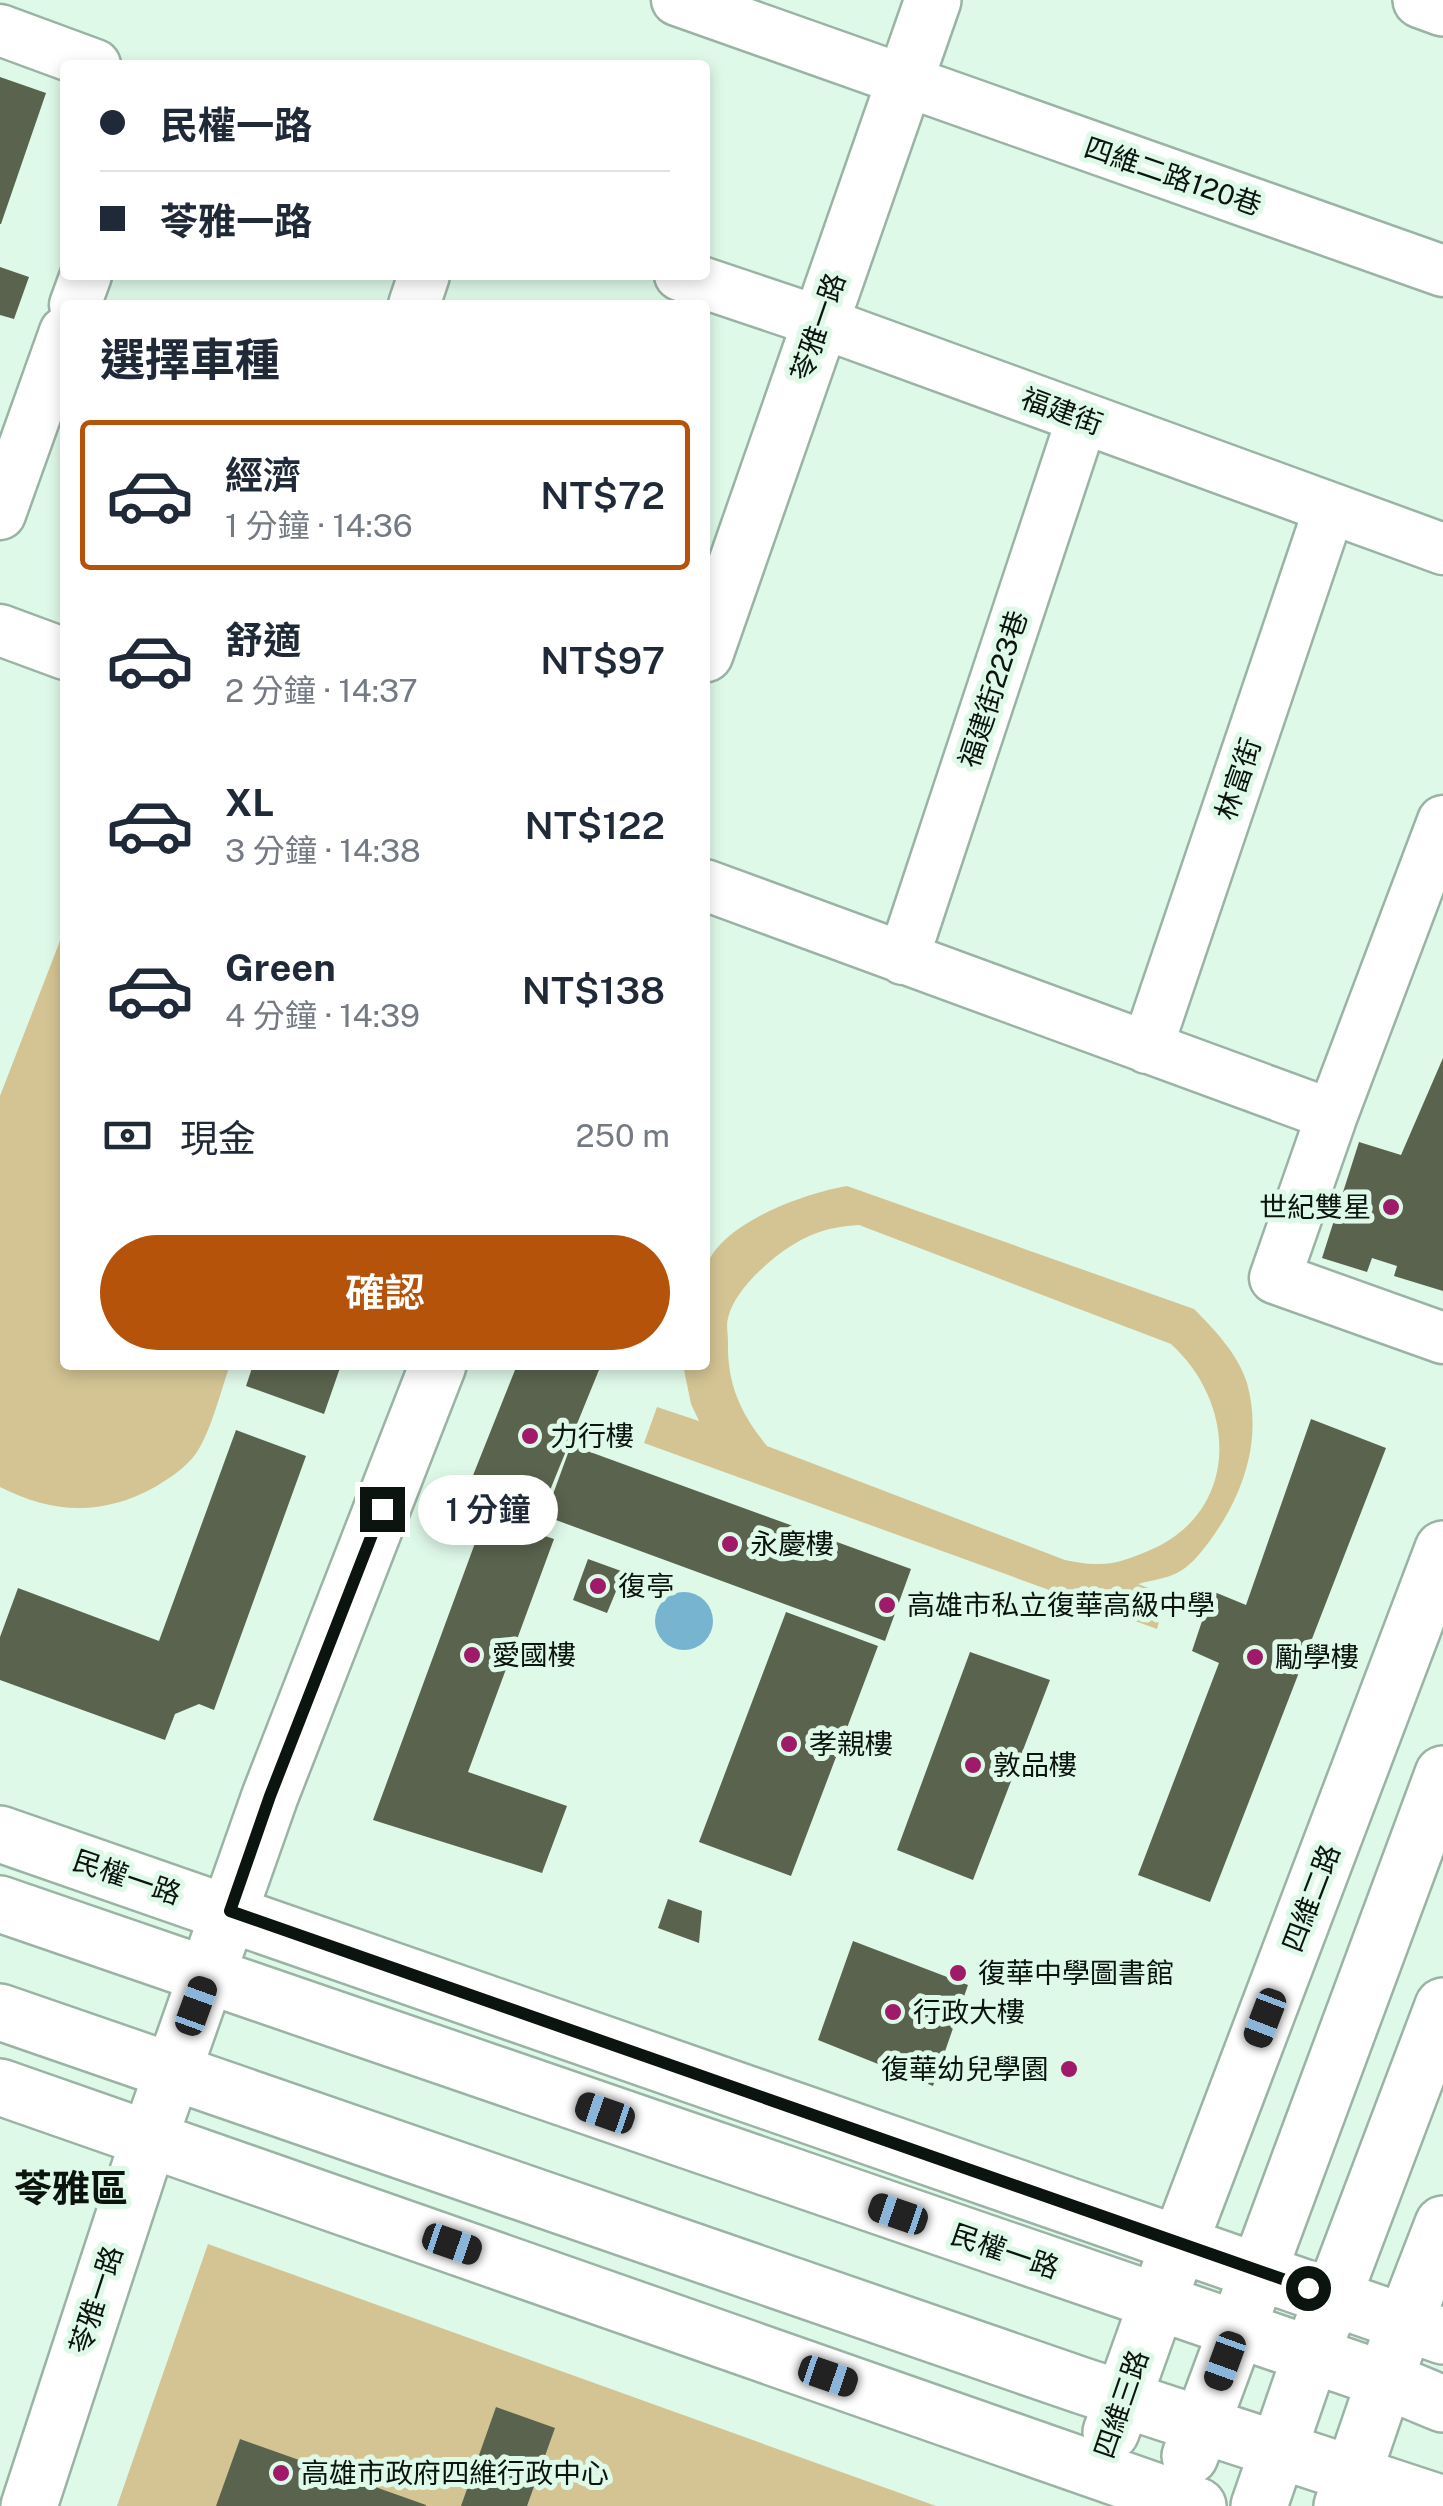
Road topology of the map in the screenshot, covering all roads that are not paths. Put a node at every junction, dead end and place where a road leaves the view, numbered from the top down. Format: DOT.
graph roads {
  1 [pos="677,0"];
  2 [pos="933,0"];
  3 [pos="1421,0"];
  4 [pos="1443,8"];
  5 [pos="0,30"];
  6 [pos="81,60"];
  7 [pos="904,82"];
  8 [pos="1443,271"];
  9 [pos="695,280"];
  10 [pos="820,322"];
  11 [pos="60,346"];
  12 [pos="1082,419"];
  13 [pos="1329,510"];
  14 [pos="0,514"];
  15 [pos="1443,550"];
  16 [pos="0,630"];
  17 [pos="710,640"];
  18 [pos="60,652"];
  19 [pos="1443,821"];
  20 [pos="710,887"];
  21 [pos="903,960"];
  22 [pos="1147,1048"];
  23 [pos="1332,1115"];
  24 [pos="1443,1338"];
  25 [pos="436,1370"];
  26 [pos="1443,1549"];
  27 [pos="1443,1774"];
  28 [pos="0,1834"];
  29 [pos="0,1904"];
  30 [pos="230,1911"];
  31 [pos="208,1973"];
  32 [pos="1443,2006"];
  33 [pos="0,2012"];
  34 [pos="172,2073"];
  35 [pos="0,2087"];
  36 [pos="149,2138"];
  37 [pos="1443,2224"];
  38 [pos="1180,2244"];
  39 [pos="1258,2270"];
  40 [pos="1333,2298"];
  41 [pos="1157,2303"];
  42 [pos="1236,2329"];
  43 [pos="1424,2329"];
  44 [pos="1311,2355"];
  45 [pos="1385,2380"];
  46 [pos="1124,2398"];
  47 [pos="1443,2404"];
  48 [pos="1202,2424"];
  49 [pos="1278,2450"];
  50 [pos="1092,2489"];
  51 [pos="1348,2490"];
  52 [pos="1181,2503"];
  53 [pos="1443,2504"];
  54 [pos="29,2506"];
  55 [pos="1259,2506"];
  1 -- 7 [label="street, 四維二路120巷"];
  2 -- 7 [label="street, 苓雅一路"];
  3 -- 4 [label="street"];
  5 -- 6 [label="street"];
  7 -- 8 [label="street, 四維二路120巷"];
  7 -- 10 [label="street, 苓雅一路"];
  9 -- 10 [label="street, 福建街"];
  10 -- 12 [label="street, 福建街"];
  10 -- 17 [label="street, 苓雅一路"];
  11 -- 14 [label="street"];
  12 -- 13 [label="street, 福建街"];
  12 -- 21 [label="street, 福建街223巷"];
  13 -- 15 [label="street, 福建街"];
  13 -- 22 [label="street, 林富街"];
  16 -- 18 [label="street"];
  19 -- 23 [label="street"];
  20 -- 21 [label="street"];
  21 -- 22 [label="street"];
  22 -- 23 [label="street"];
  23 -- 24 [label="street"];
  25 -- 30 [label="street, 苓雅一路"];
  26 -- 38 [label="street, 四維二路"];
  27 -- 39 [label="street"];
  28 -- 30 [label="street, 民權一路"];
  29 -- 31 [label="street, 民權一路"];
  30 -- 31 [label="street, 苓雅一路"];
  30 -- 38 [label="street, 民權一路"];
  31 -- 34 [label="street, 苓雅一路"];
  31 -- 41 [label="street, 民權一路"];
  32 -- 40 [label="street"];
  33 -- 34 [label="street"];
  34 -- 36 [label="street, 苓雅一路"];
  34 -- 46 [label="street"];
  35 -- 36 [label="street"];
  36 -- 50 [label="street"];
  36 -- 54 [label="street, 苓雅一路"];
  37 -- 43 [label="street"];
  38 -- 39 [label="street, 民權一路"];
  38 -- 41 [label="street, 四維二路"];
  39 -- 40 [label="street, 民權一路"];
  39 -- 42 [label="street"];
  40 -- 43 [label="street, 民權一路"];
  40 -- 44 [label="street"];
  41 -- 42 [label="street, 民權一路"];
  41 -- 46 [label="street, 四維三路"];
  42 -- 44 [label="street, 民權一路"];
  42 -- 48 [label="street"];
  43 -- 45 [label="street"];
  44 -- 45 [label="street, 民權一路"];
  44 -- 49 [label="street"];
  45 -- 47 [label="street, 民權一路"];
  45 -- 51 [label="street"];
  46 -- 48 [label="street"];
  46 -- 50 [label="street, 四維三路"];
  48 -- 49 [label="street"];
  48 -- 52 [label="street"];
  49 -- 51 [label="street"];
  49 -- 55 [label="street"];
  50 -- 52 [label="street"];
  51 -- 53 [label="street"];
}
